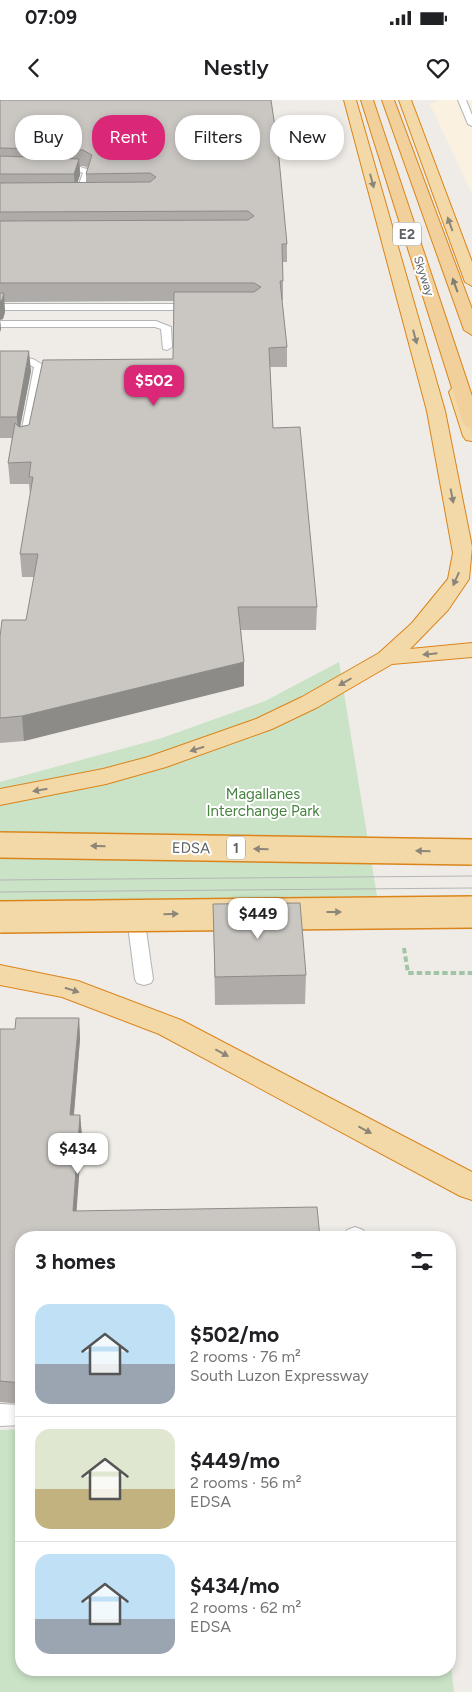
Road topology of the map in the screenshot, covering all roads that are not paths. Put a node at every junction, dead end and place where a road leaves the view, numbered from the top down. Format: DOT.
graph roads {
  1 [pos="350,100"];
  2 [pos="366,100"];
  3 [pos="388,100"];
  4 [pos="405,100"];
  5 [pos="462,100"];
  6 [pos="472,124"];
  7 [pos="48,168"];
  8 [pos="69,195"];
  9 [pos="469,270"];
  10 [pos="0,307"];
  11 [pos="205,307"];
  12 [pos="0,324"];
  13 [pos="472,330"];
  14 [pos="167,347"];
  15 [pos="0,357"];
  16 [pos="472,423"];
  17 [pos="472,436"];
  18 [pos="25,444"];
  19 [pos="472,650"];
  20 [pos="387,658"];
  21 [pos="0,797"];
  22 [pos="0,845"];
  23 [pos="472,852"];
  24 [pos="472,912"];
  25 [pos="0,916"];
  26 [pos="0,975"];
  27 [pos="144,979"];
  28 [pos="438,1169"];
  29 [pos="472,1178"];
  30 [pos="472,1187"];
  31 [pos="0,1415"];
  32 [pos="15,1415"];
  1 -- 20 [label="highway, one-way"];
  2 -- 16 [label="highway, Skyway / E2"];
  2 -- 17 [label="highway, E2"];
  13 -- 3 [label="highway, Skyway / E2, one-way"];
  9 -- 4 [label="highway, one-way"];
  5 -- 6 [label="lane"];
  7 -- 8 [label="lane"];
  10 -- 11 [label="lane"];
  12 -- 14 [label="lane"];
  15 -- 18 [label="lane"];
  19 -- 20 [label="highway, one-way"];
  20 -- 21 [label="highway, one-way"];
  23 -- 22 [label="highway, EDSA / 1, one-way, bridge"];
  25 -- 24 [label="highway, one-way, bridge"];
  25 -- 27 [label="lane"];
  26 -- 28 [label="highway, one-way"];
  28 -- 29 [label="highway"];
  28 -- 30 [label="highway"];
  31 -- 32 [label="lane"];
}
